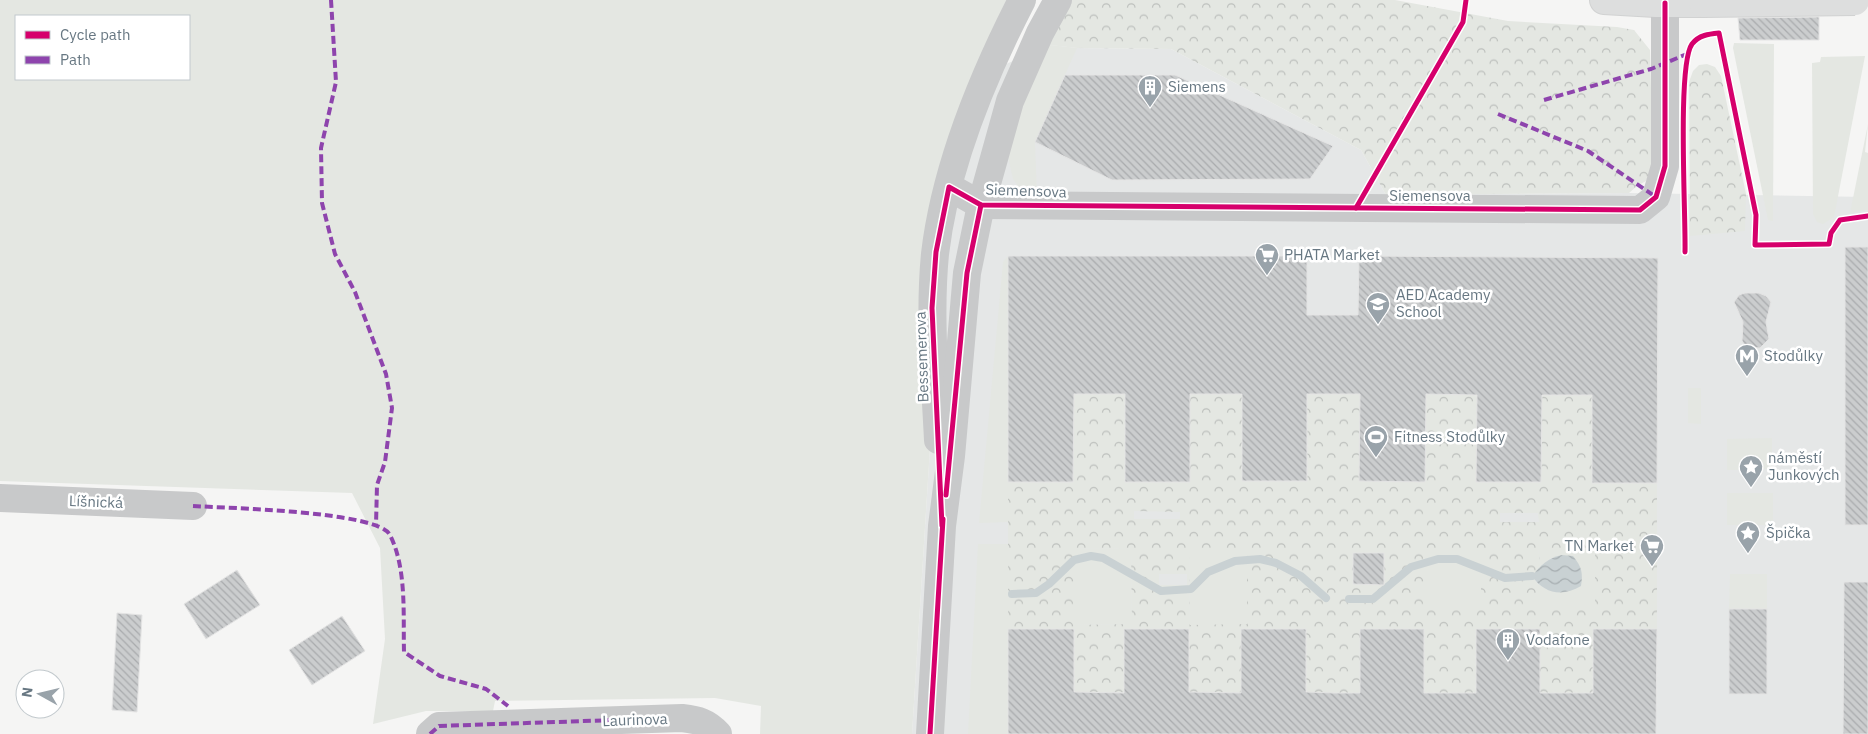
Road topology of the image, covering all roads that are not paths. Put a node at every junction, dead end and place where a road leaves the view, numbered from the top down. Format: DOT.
graph roads {
  1 [pos="1022,0"];
  2 [pos="1058,0"];
  3 [pos="1604,0"];
  4 [pos="1862,1"];
  5 [pos="1665,3"];
  6 [pos="949,188"];
  7 [pos="982,204"];
  8 [pos="0,498"];
  9 [pos="193,506"];
  10 [pos="942,526"];
  11 [pos="508,729"];
  12 [pos="430,734"];
  13 [pos="718,734"];
  14 [pos="930,734"];
  1 -- 6 [label="street, Bessemerova"];
  2 -- 7 [label="street, Bessemerova"];
  3 -- 5 [label="main road"];
  4 -- 5 [label="main road, bridge"];
  5 -- 7 [label="street, Siemensova"];
  6 -- 7 [label="street, Siemensova"];
  6 -- 10 [label="street, Bessemerova"];
  7 -- 10 [label="street, Bessemerova"];
  8 -- 9 [label="street, Líšnická"];
  10 -- 14 [label="street, Bessemerova"];
  11 -- 12 [label="street, Laurinova"];
  11 -- 13 [label="street, Laurinova"];
}
